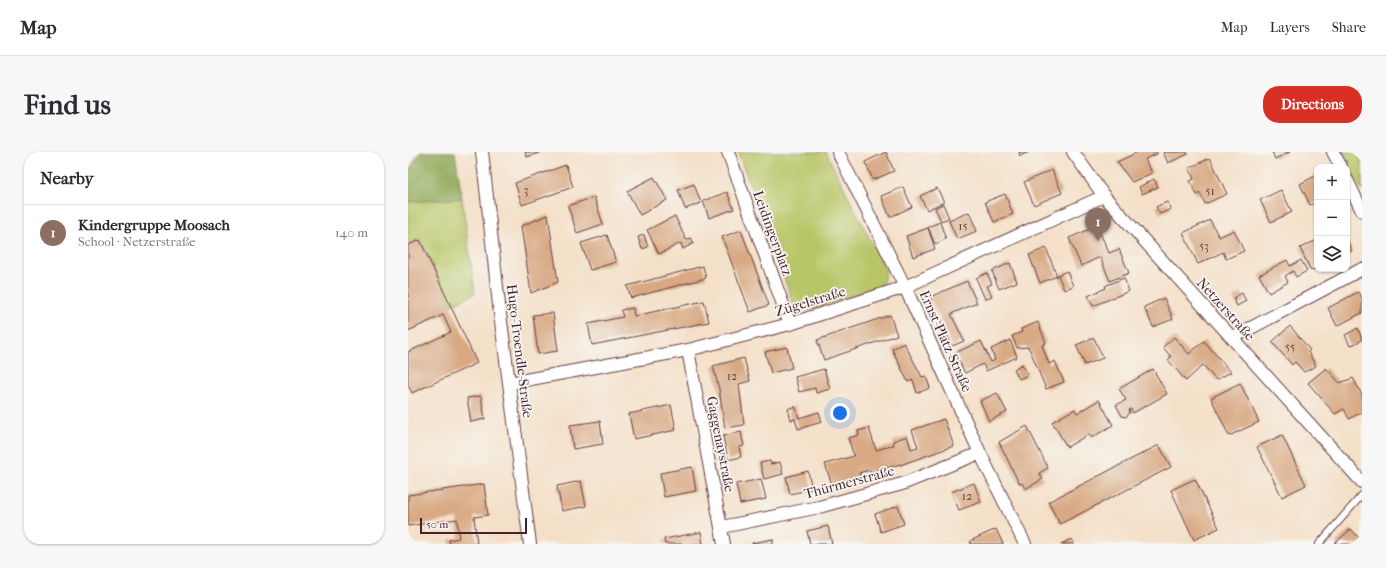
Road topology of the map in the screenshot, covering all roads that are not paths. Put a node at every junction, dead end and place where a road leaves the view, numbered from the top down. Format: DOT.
graph roads {
  1 [pos="728,152"];
  2 [pos="838,152"];
  3 [pos="1073,152"];
  4 [pos="1334,152"];
  5 [pos="481,155"];
  6 [pos="1340,164"];
  7 [pos="1350,186"];
  8 [pos="1104,196"];
  9 [pos="1362,211"];
  10 [pos="1362,268"];
  11 [pos="905,286"];
  12 [pos="790,324"];
  13 [pos="1232,338"];
  14 [pos="688,350"];
  15 [pos="509,383"];
  16 [pos="980,453"];
  17 [pos="1362,482"];
  18 [pos="1362,495"];
  19 [pos="722,527"];
  20 [pos="530,544"];
  21 [pos="724,544"];
  22 [pos="1025,544"];
  23 [pos="1320,544"];
  1 -- 12 [label="street, Leidingerplatz"];
  2 -- 11 [label="street, Ernst-Platz-Straße"];
  3 -- 8 [label="street, Netzerstraße"];
  4 -- 6 [label="street"];
  5 -- 15 [label="street, Hugo-Troendle-Straße"];
  7 -- 9 [label="street"];
  8 -- 11 [label="street, Zügelstraße"];
  8 -- 13 [label="street, Netzerstraße"];
  10 -- 13 [label="street"];
  11 -- 12 [label="street, Zügelstraße"];
  11 -- 16 [label="street, Ernst-Platz-Straße"];
  12 -- 14 [label="street, Zügelstraße"];
  13 -- 17 [label="street, Netzerstraße"];
  14 -- 15 [label="street, Zügelstraße"];
  14 -- 19 [label="street, Gaggenaystraße"];
  15 -- 20 [label="street, Hugo-Troendle-Straße"];
  16 -- 19 [label="street, Thürmerstraße"];
  16 -- 22 [label="street, Ernst-Platz-Straße"];
  18 -- 23 [label="lane"];
  19 -- 21 [label="street, Gaggenaystraße"];
}
